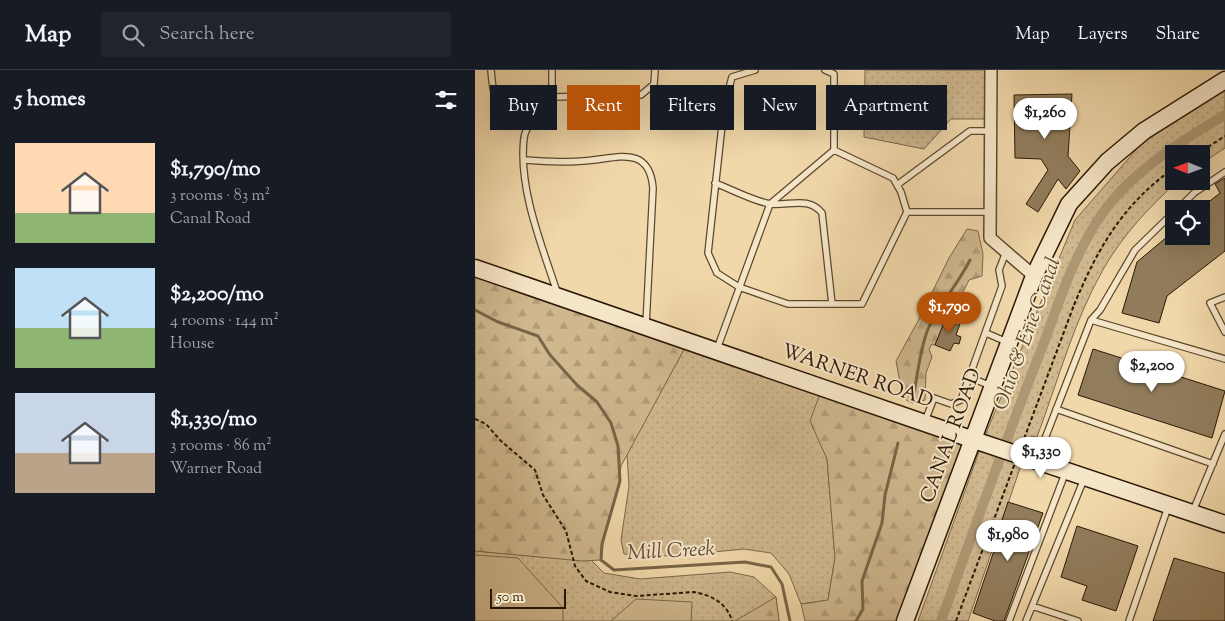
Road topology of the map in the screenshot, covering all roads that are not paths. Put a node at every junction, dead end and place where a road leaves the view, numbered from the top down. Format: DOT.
graph roads {
  1 [pos="491,70"];
  2 [pos="551,70"];
  3 [pos="655,70"];
  4 [pos="755,70"];
  5 [pos="825,70"];
  6 [pos="991,70"];
  7 [pos="1225,80"];
  8 [pos="492,85"];
  9 [pos="551,85"];
  10 [pos="557,97"];
  11 [pos="528,130"];
  12 [pos="991,131"];
  13 [pos="834,150"];
  14 [pos="524,160"];
  15 [pos="1225,172"];
  16 [pos="715,183"];
  17 [pos="897,185"];
  18 [pos="1186,200"];
  19 [pos="770,204"];
  20 [pos="907,212"];
  21 [pos="990,212"];
  22 [pos="1165,221"];
  23 [pos="1006,252"];
  24 [pos="475,268"];
  25 [pos="1034,276"];
  26 [pos="739,287"];
  27 [pos="559,297"];
  28 [pos="1225,297"];
  29 [pos="832,304"];
  30 [pos="1091,320"];
  31 [pos="646,327"];
  32 [pos="1225,332"];
  33 [pos="986,333"];
  34 [pos="1009,342"];
  35 [pos="716,351"];
  36 [pos="1225,359"];
  37 [pos="969,377"];
  38 [pos="993,386"];
  39 [pos="1057,409"];
  40 [pos="925,423"];
  41 [pos="1225,434"];
  42 [pos="978,442"];
  43 [pos="1036,461"];
  44 [pos="1213,464"];
  45 [pos="1066,471"];
  46 [pos="1084,477"];
  47 [pos="1168,505"];
  48 [pos="1193,513"];
  49 [pos="1225,524"];
  50 [pos="1032,606"];
  51 [pos="905,621"];
  52 [pos="1009,621"];
  53 [pos="1026,621"];
  54 [pos="1078,621"];
  55 [pos="1129,621"];
  1 -- 8 [label="lane"];
  2 -- 9 [label="lane"];
  3 -- 10 [label="lane"];
  4 -- 16 [label="lane"];
  5 -- 13 [label="lane"];
  6 -- 12 [label="street"];
  7 -- 25 [label="main road, CANAL ROAD"];
  11 -- 14 [label="lane"];
  12 -- 17 [label="lane"];
  12 -- 21 [label="street"];
  13 -- 17 [label="lane"];
  13 -- 19 [label="lane"];
  14 -- 27 [label="lane"];
  14 -- 31 [label="lane"];
  15 -- 18 [label="lane"];
  16 -- 19 [label="lane"];
  16 -- 26 [label="lane"];
  17 -- 20 [label="lane"];
  19 -- 26 [label="lane"];
  19 -- 29 [label="lane"];
  20 -- 21 [label="lane"];
  20 -- 29 [label="lane"];
  21 -- 23 [label="street"];
  22 -- 30 [label="lane"];
  23 -- 25 [label="street"];
  23 -- 33 [label="lane"];
  24 -- 27 [label="main road, WARNER ROAD"];
  25 -- 34 [label="main road, CANAL ROAD"];
  26 -- 29 [label="lane"];
  26 -- 35 [label="lane"];
  27 -- 31 [label="main road, WARNER ROAD"];
  28 -- 32 [label="lane"];
  30 -- 36 [label="lane"];
  30 -- 39 [label="lane"];
  31 -- 35 [label="main road, WARNER ROAD"];
  33 -- 34 [label="lane"];
  33 -- 37 [label="lane"];
  34 -- 38 [label="main road, CANAL ROAD"];
  35 -- 40 [label="main road, WARNER ROAD"];
  37 -- 38 [label="lane"];
  37 -- 40 [label="lane"];
  38 -- 42 [label="main road, CANAL ROAD"];
  39 -- 43 [label="lane"];
  39 -- 44 [label="lane"];
  40 -- 42 [label="main road, WARNER ROAD"];
  41 -- 44 [label="lane"];
  42 -- 43 [label="main road, WARNER ROAD"];
  42 -- 51 [label="main road, CANAL ROAD"];
  43 -- 45 [label="main road, WARNER ROAD"];
  44 -- 48 [label="lane"];
  45 -- 46 [label="main road, WARNER ROAD"];
  45 -- 52 [label="lane"];
  46 -- 47 [label="main road, WARNER ROAD"];
  46 -- 50 [label="lane"];
  47 -- 48 [label="main road, WARNER ROAD"];
  47 -- 55 [label="lane"];
  48 -- 49 [label="main road, WARNER ROAD"];
  50 -- 53 [label="lane"];
  50 -- 54 [label="lane"];
}
